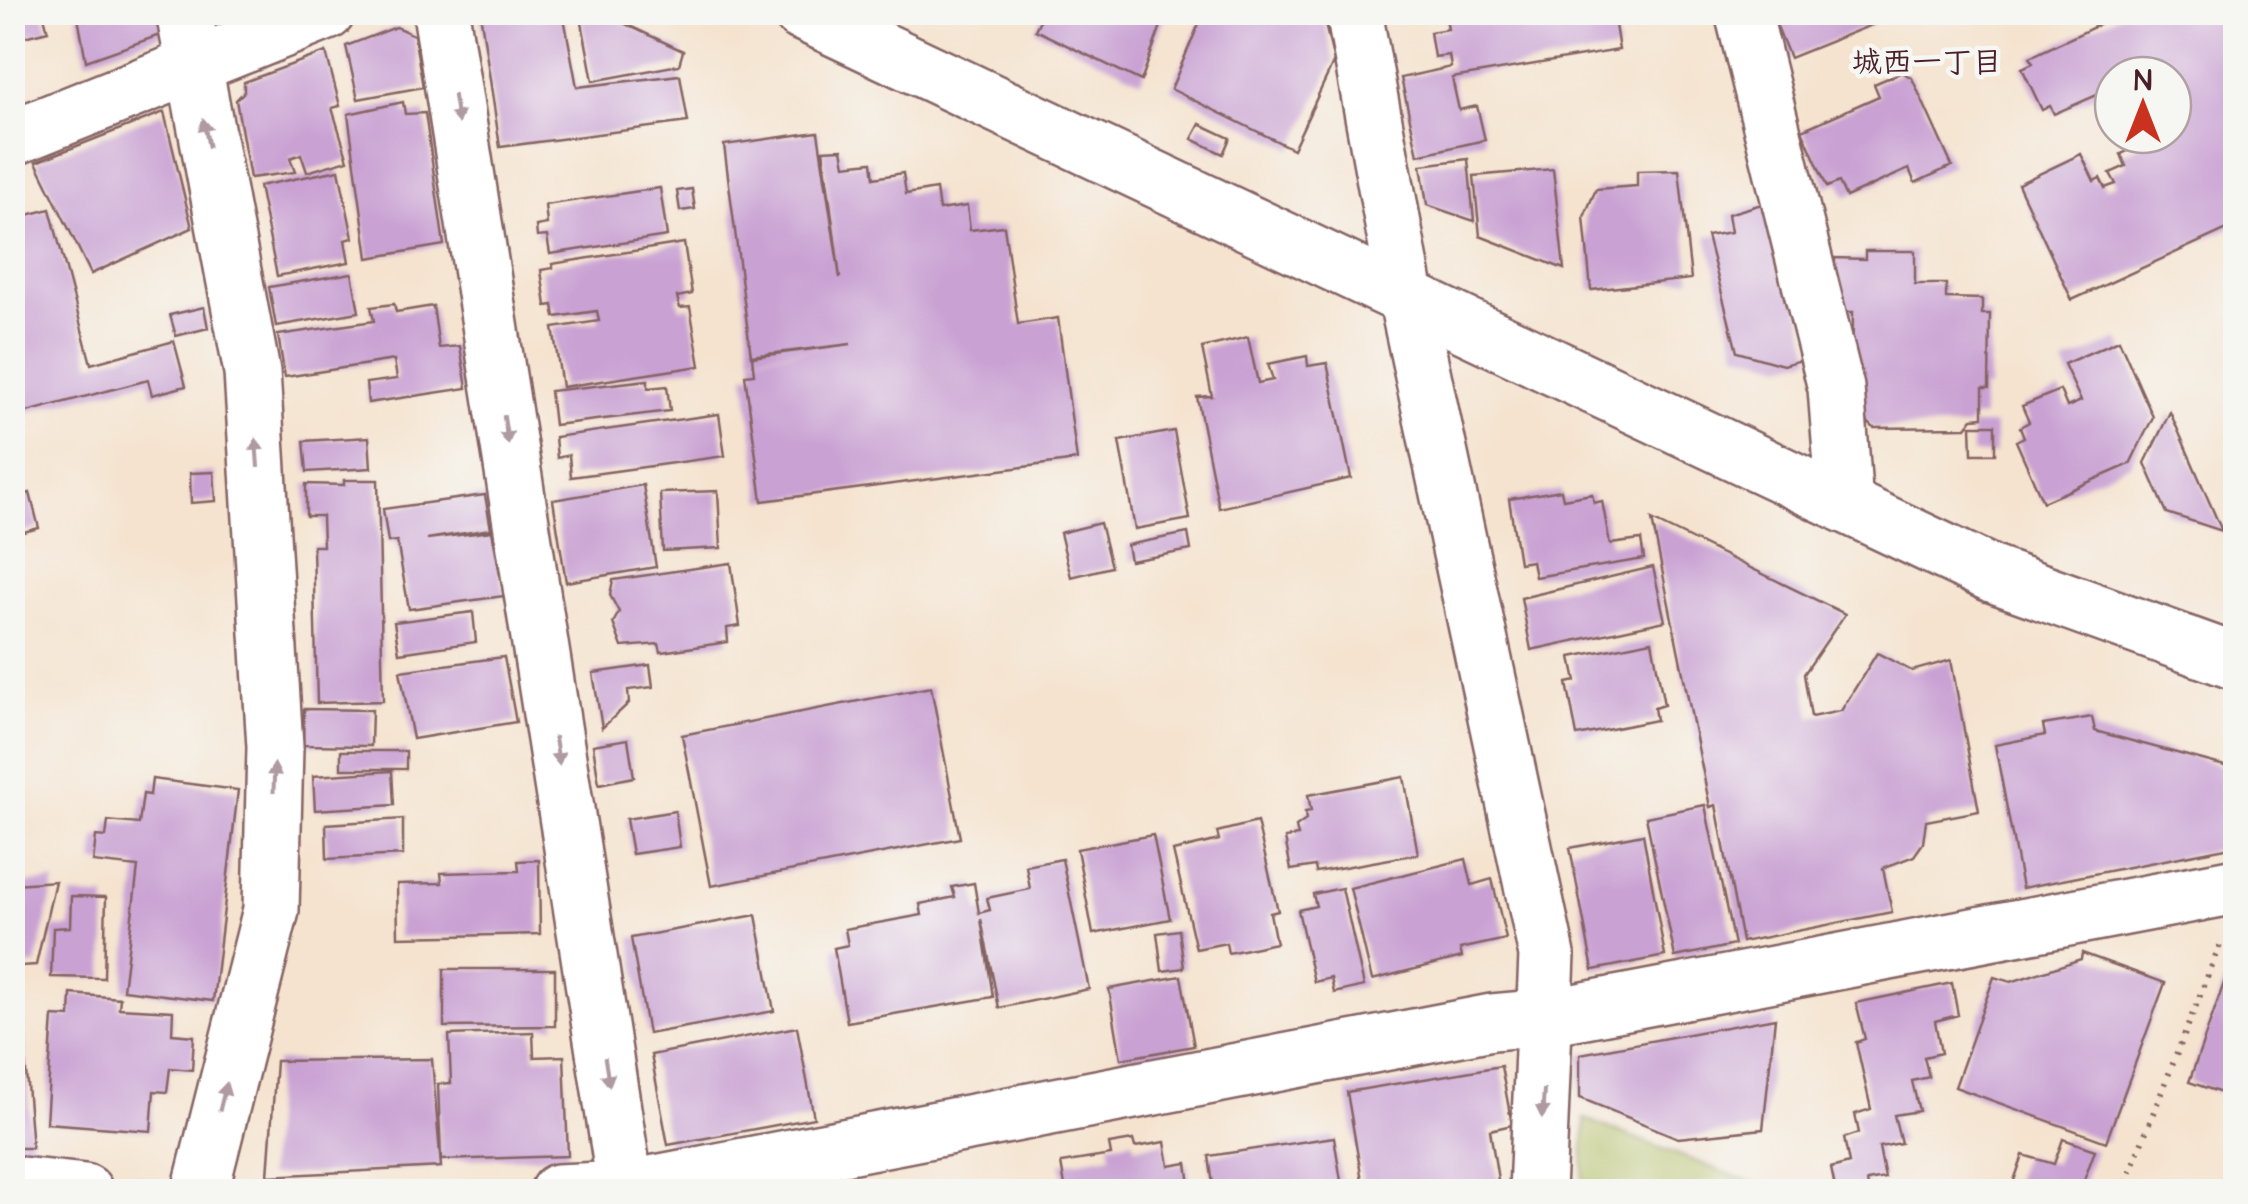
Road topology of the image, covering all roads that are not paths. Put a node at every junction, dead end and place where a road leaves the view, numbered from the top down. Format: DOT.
graph roads {
  1 [pos="184,12"];
  2 [pos="327,12"];
  3 [pos="440,12"];
  4 [pos="801,12"];
  5 [pos="1354,12"];
  6 [pos="1742,12"];
  7 [pos="194,66"];
  8 [pos="12,138"];
  9 [pos="1407,301"];
  10 [pos="1845,505"];
  11 [pos="2236,662"];
  12 [pos="2230,910"];
  13 [pos="1548,1017"];
  14 [pos="12,1184"];
  15 [pos="626,1190"];
  16 [pos="85,1192"];
  17 [pos="200,1192"];
  18 [pos="558,1192"];
  19 [pos="1538,1192"];
  1 -- 7 [label="street"];
  2 -- 7 [label="street"];
  3 -- 15 [label="street, one-way"];
  4 -- 9 [label="street"];
  5 -- 9 [label="street"];
  6 -- 10 [label="street"];
  7 -- 8 [label="street"];
  17 -- 7 [label="street, one-way"];
  9 -- 10 [label="street"];
  9 -- 13 [label="street"];
  10 -- 11 [label="street"];
  12 -- 13 [label="street"];
  13 -- 15 [label="street"];
  13 -- 19 [label="street, one-way"];
  14 -- 16 [label="street"];
  15 -- 18 [label="street"];
}
